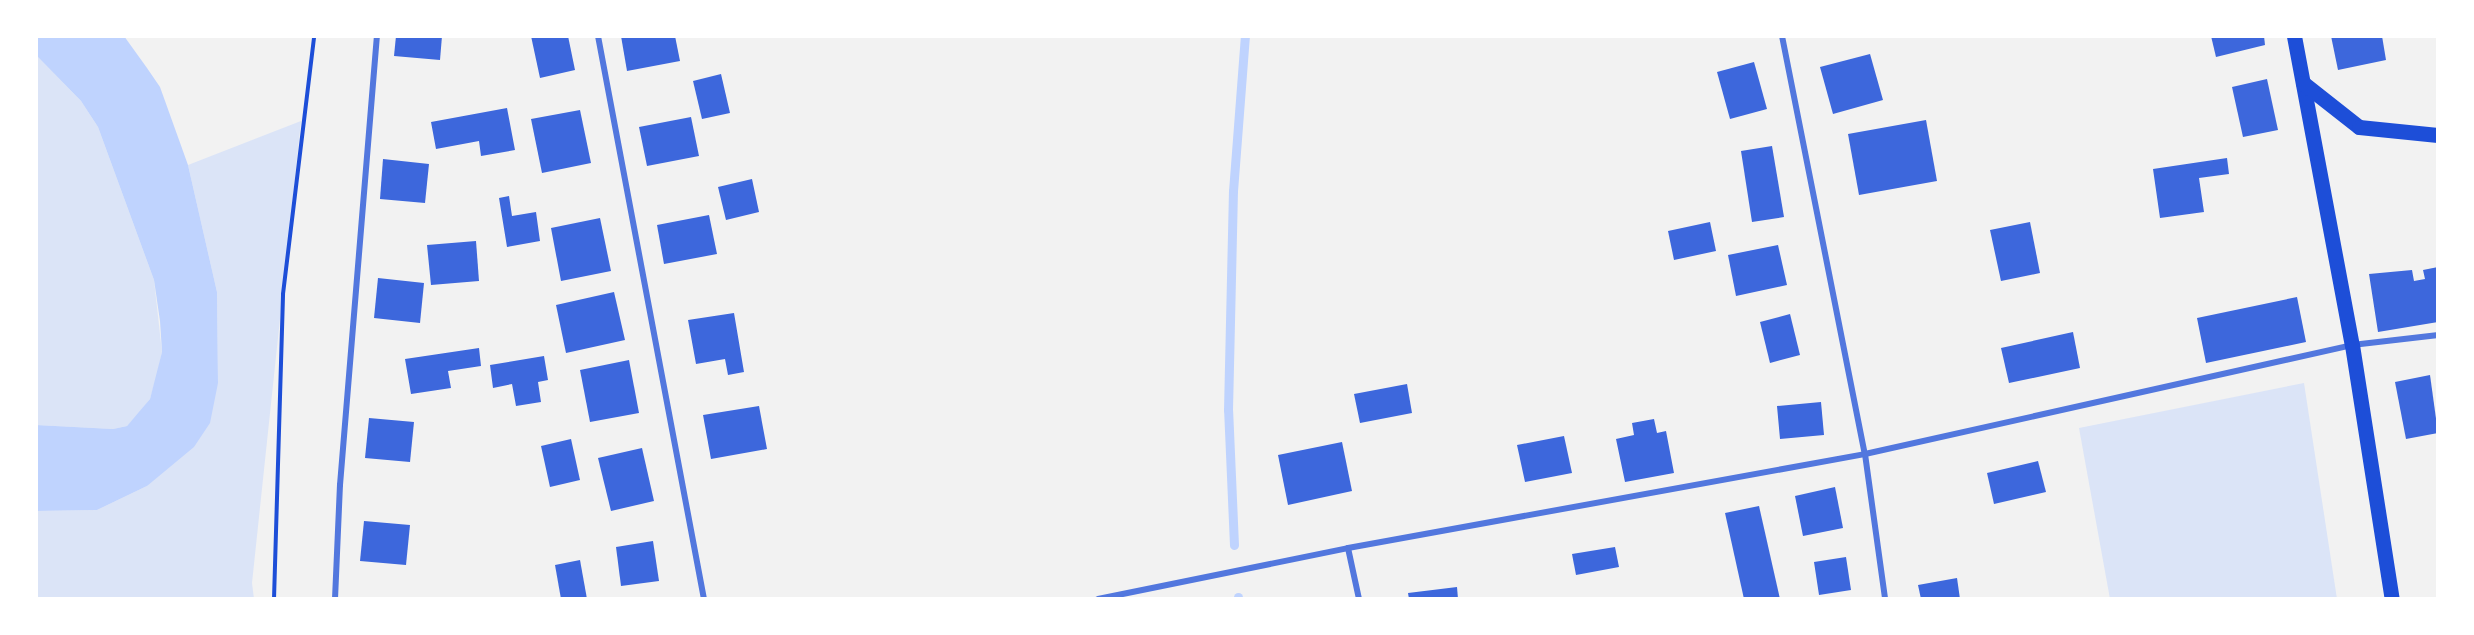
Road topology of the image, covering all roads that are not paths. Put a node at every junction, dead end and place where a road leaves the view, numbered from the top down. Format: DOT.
graph roads {
  1 [pos="377,36"];
  2 [pos="598,36"];
  3 [pos="1782,36"];
  4 [pos="2294,36"];
  5 [pos="2303,83"];
  6 [pos="2438,135"];
  7 [pos="2438,335"];
  8 [pos="2352,345"];
  9 [pos="1865,454"];
  10 [pos="1348,548"];
  11 [pos="335,599"];
  12 [pos="704,599"];
  13 [pos="1098,599"];
  14 [pos="1359,599"];
  15 [pos="1885,599"];
  16 [pos="2391,599"];
  1 -- 11 [label="street"];
  2 -- 12 [label="street"];
  3 -- 9 [label="street"];
  4 -- 5 [label="main road"];
  5 -- 6 [label="main road"];
  5 -- 8 [label="main road"];
  7 -- 8 [label="street"];
  8 -- 9 [label="street"];
  8 -- 16 [label="main road"];
  9 -- 10 [label="street"];
  9 -- 15 [label="street"];
  10 -- 13 [label="street"];
  10 -- 14 [label="street"];
}
